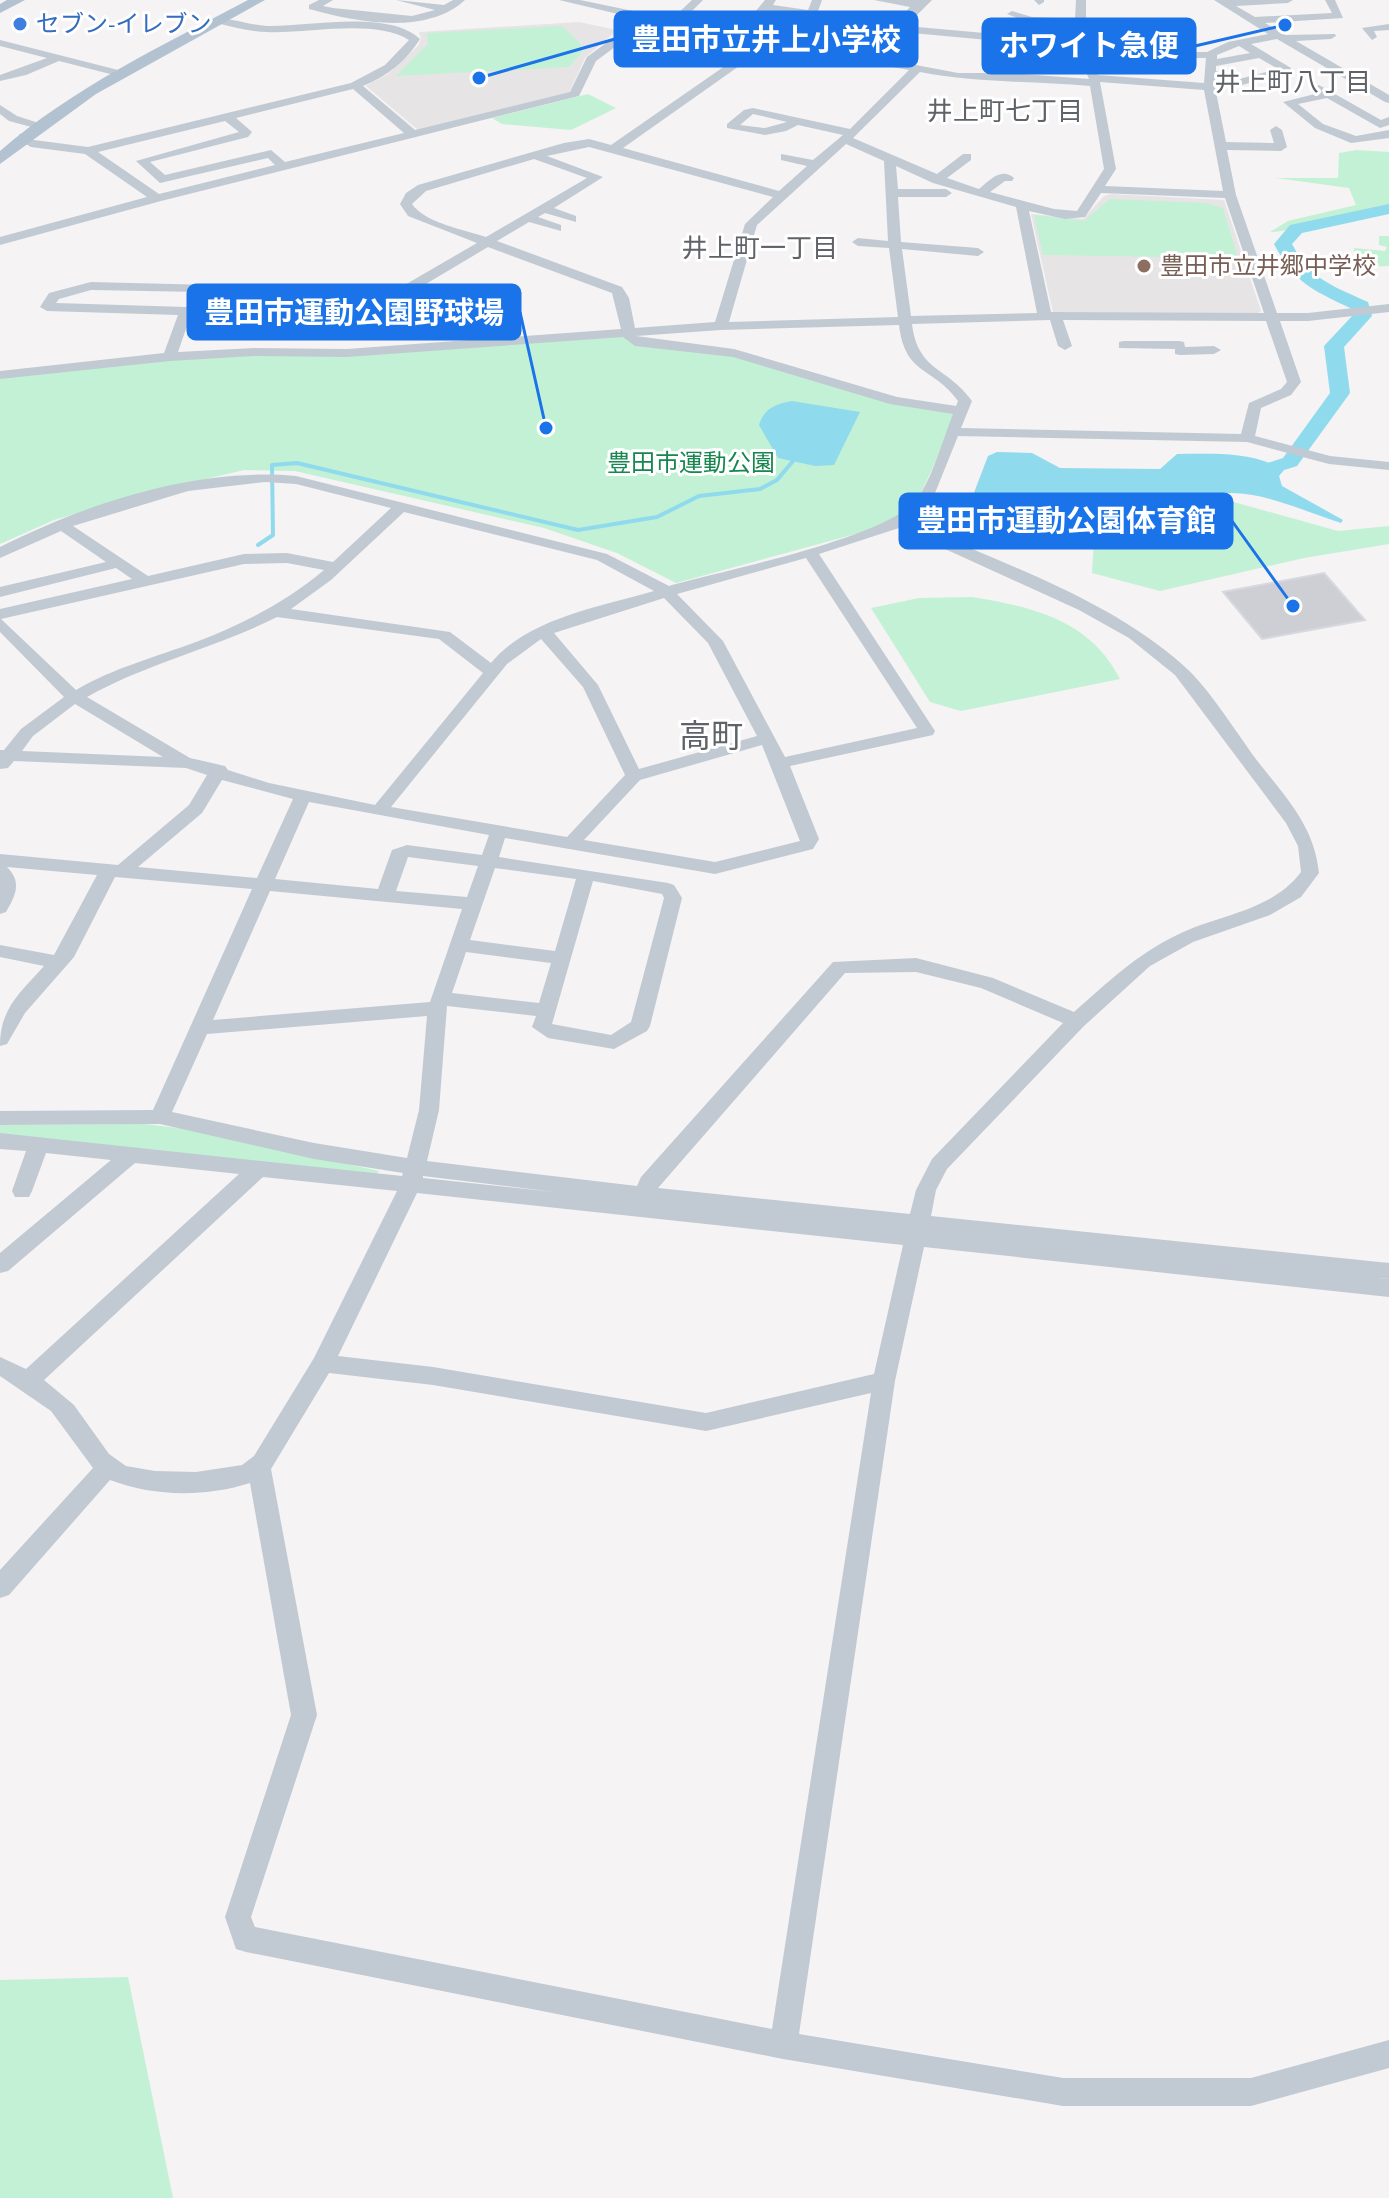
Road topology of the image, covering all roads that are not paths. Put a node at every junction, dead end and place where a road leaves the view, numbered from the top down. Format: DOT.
graph roads {
  1 [pos="258,0"];
  2 [pos="328,0"];
  3 [pos="401,0"];
  4 [pos="460,0"];
  5 [pos="698,0"];
  6 [pos="817,0"];
  7 [pos="879,0"];
  8 [pos="1081,0"];
  9 [pos="1288,0"];
  10 [pos="1330,0"];
  11 [pos="570,1"];
  12 [pos="1221,1"];
  13 [pos="923,3"];
  14 [pos="768,4"];
  15 [pos="446,9"];
  16 [pos="1012,14"];
  17 [pos="358,15"];
  18 [pos="648,17"];
  19 [pos="1253,20"];
  20 [pos="221,21"];
  21 [pos="1081,22"];
  22 [pos="674,23"];
  23 [pos="1389,27"];
  24 [pos="361,28"];
  25 [pos="706,29"];
  26 [pos="899,29"];
  27 [pos="1331,36"];
  28 [pos="1280,37"];
  29 [pos="1372,37"];
  30 [pos="766,42"];
  31 [pos="0,43"];
  32 [pos="1242,43"];
  33 [pos="1082,50"];
  34 [pos="1260,54"];
  35 [pos="57,58"];
  36 [pos="871,61"];
  37 [pos="1211,64"];
  38 [pos="916,70"];
  39 [pos="122,74"];
  40 [pos="0,78"];
  41 [pos="1351,78"];
  42 [pos="1093,80"];
  43 [pos="355,85"];
  44 [pos="1209,87"];
  45 [pos="1329,94"];
  46 [pos="1389,100"];
  47 [pos="0,108"];
  48 [pos="1365,115"];
  49 [pos="227,116"];
  50 [pos="796,121"];
  51 [pos="39,125"];
  52 [pos="1319,126"];
  53 [pos="1387,127"];
  54 [pos="1276,130"];
  55 [pos="412,134"];
  56 [pos="848,136"];
  57 [pos="23,137"];
  58 [pos="1222,146"];
  59 [pos="614,149"];
  60 [pos="88,151"];
  61 [pos="536,156"];
  62 [pos="785,157"];
  63 [pos="967,157"];
  64 [pos="0,159"];
  65 [pos="890,160"];
  66 [pos="816,164"];
  67 [pos="284,168"];
  68 [pos="1008,178"];
  69 [pos="937,180"];
  70 [pos="1099,189"];
  71 [pos="891,193"];
  72 [pos="946,193"];
  73 [pos="981,193"];
  74 [pos="780,195"];
  75 [pos="1230,195"];
  76 [pos="157,198"];
  77 [pos="1022,205"];
  78 [pos="543,208"];
  79 [pos="527,217"];
  80 [pos="572,219"];
  81 [pos="557,228"];
  82 [pos="0,241"];
  83 [pos="485,242"];
  84 [pos="858,242"];
  85 [pos="895,245"];
  86 [pos="978,252"];
  87 [pos="1389,308"];
  88 [pos="185,317"];
  89 [pos="1050,317"];
  90 [pos="1172,317"];
  91 [pos="1271,318"];
  92 [pos="902,322"];
  93 [pos="721,326"];
  94 [pos="629,334"];
  95 [pos="1124,345"];
  96 [pos="1065,346"];
  97 [pos="1214,350"];
  98 [pos="1180,352"];
  99 [pos="170,357"];
  100 [pos="0,375"];
  101 [pos="962,411"];
  102 [pos="954,432"];
  103 [pos="1247,438"];
  104 [pos="1389,466"];
  105 [pos="402,506"];
  106 [pos="900,523"];
  107 [pos="61,524"];
  108 [pos="810,552"];
  109 [pos="0,553"];
  110 [pos="118,563"];
  111 [pos="335,567"];
  112 [pos="148,583"];
  113 [pos="666,591"];
  114 [pos="0,592"];
  115 [pos="276,612"];
  116 [pos="0,614"];
  117 [pos="0,623"];
  118 [pos="543,631"];
  119 [pos="492,672"];
  120 [pos="72,695"];
  121 [pos="768,738"];
  122 [pos="2,759"];
  123 [pos="187,763"];
  124 [pos="780,763"];
  125 [pos="219,770"];
  126 [pos="634,776"];
  127 [pos="303,796"];
  128 [pos="379,811"];
  129 [pos="499,831"];
  130 [pos="572,842"];
  131 [pos="0,860"];
  132 [pos="490,860"];
  133 [pos="0,870"];
  134 [pos="115,872"];
  135 [pos="586,874"];
  136 [pos="263,885"];
  137 [pos="385,896"];
  138 [pos="474,904"];
  139 [pos="0,908"];
  140 [pos="458,945"];
  141 [pos="0,951"];
  142 [pos="562,958"];
  143 [pos="57,962"];
  144 [pos="438,1003"];
  145 [pos="545,1010"];
  146 [pos="1077,1021"];
  147 [pos="198,1028"];
  148 [pos="0,1039"];
  149 [pos="160,1117"];
  150 [pos="0,1118"];
  151 [pos="0,1141"];
  152 [pos="39,1144"];
  153 [pos="133,1153"];
  154 [pos="260,1167"];
  155 [pos="413,1175"];
  156 [pos="22,1191"];
  157 [pos="646,1195"];
  158 [pos="917,1231"];
  159 [pos="0,1265"];
  160 [pos="1389,1271"];
  161 [pos="1389,1288"];
  162 [pos="323,1363"];
  163 [pos="0,1366"];
  164 [pos="29,1380"];
  165 [pos="884,1381"];
  166 [pos="259,1466"];
  167 [pos="108,1467"];
  168 [pos="0,1587"];
  169 [pos="783,2045"];
  170 [pos="1389,2054"];
  1 -- 20 [label="main road"];
  2 -- 17 [label="street"];
  3 -- 15 [label="street"];
  4 -- 15 [label="street"];
  5 -- 22 [label="street"];
  6 -- 14 [label="street"];
  7 -- 13 [label="street"];
  8 -- 21 [label="street"];
  9 -- 12 [label="street"];
  10 -- 19 [label="street"];
  11 -- 18 [label="street"];
  12 -- 19 [label="street"];
  13 -- 26 [label="street"];
  14 -- 30 [label="street"];
  15 -- 17 [label="street"];
  16 -- 21 [label="street"];
  17 -- 24 [label="street"];
  18 -- 22 [label="street"];
  18 -- 55 [label="street"];
  19 -- 28 [label="street"];
  20 -- 24 [label="street"];
  20 -- 39 [label="main road"];
  21 -- 33 [label="street"];
  22 -- 25 [label="street"];
  23 -- 29 [label="street"];
  24 -- 43 [label="street"];
  26 -- 33 [label="street"];
  26 -- 36 [label="street"];
  27 -- 28 [label="street"];
  28 -- 32 [label="street"];
  28 -- 41 [label="street"];
  30 -- 36 [label="street"];
  30 -- 59 [label="street"];
  31 -- 35 [label="street"];
  32 -- 34 [label="street"];
  32 -- 37 [label="street"];
  33 -- 37 [label="street"];
  33 -- 42 [label="street"];
  34 -- 37 [label="street"];
  34 -- 37 [label="street"];
  35 -- 39 [label="street"];
  35 -- 40 [label="street"];
  36 -- 38 [label="street"];
  37 -- 44 [label="street"];
  38 -- 42 [label="street"];
  38 -- 56 [label="street"];
  39 -- 51 [label="main road"];
  41 -- 45 [label="street"];
  41 -- 46 [label="street"];
  42 -- 44 [label="street"];
  42 -- 70 [label="street"];
  43 -- 49 [label="street"];
  43 -- 55 [label="street"];
  44 -- 58 [label="street"];
  45 -- 48 [label="street"];
  45 -- 52 [label="street"];
  47 -- 51 [label="street"];
  48 -- 52 [label="street"];
  48 -- 53 [label="street"];
  49 -- 60 [label="street"];
  49 -- 67 [label="street"];
  50 -- 56 [label="street"];
  51 -- 57 [label="main road"];
  52 -- 53 [label="street"];
  54 -- 58 [label="street"];
  55 -- 67 [label="street"];
  56 -- 65 [label="street"];
  56 -- 66 [label="street"];
  57 -- 60 [label="street"];
  57 -- 64 [label="main road"];
  58 -- 75 [label="street"];
  59 -- 61 [label="street"];
  59 -- 74 [label="street"];
  60 -- 76 [label="street"];
  61 -- 78 [label="street"];
  61 -- 83 [label="street"];
  62 -- 66 [label="street"];
  63 -- 69 [label="street"];
  65 -- 69 [label="street"];
  65 -- 71 [label="street"];
  66 -- 74 [label="street"];
  67 -- 76 [label="street"];
  68 -- 73 [label="street"];
  69 -- 73 [label="street"];
  70 -- 75 [label="street"];
  70 -- 77 [label="street"];
  71 -- 72 [label="street"];
  71 -- 85 [label="street"];
  73 -- 77 [label="street"];
  74 -- 93 [label="street"];
  75 -- 91 [label="street"];
  76 -- 82 [label="street"];
  77 -- 89 [label="street"];
  78 -- 79 [label="street"];
  78 -- 80 [label="street"];
  79 -- 81 [label="street"];
  79 -- 83 [label="street"];
  83 -- 88 [label="street"];
  83 -- 94 [label="street"];
  84 -- 85 [label="street"];
  85 -- 86 [label="street"];
  85 -- 92 [label="street"];
  87 -- 91 [label="street"];
  88 -- 88 [label="street"];
  88 -- 99 [label="street"];
  89 -- 90 [label="street"];
  89 -- 92 [label="street"];
  89 -- 96 [label="street"];
  90 -- 91 [label="street"];
  90 -- 98 [label="street"];
  91 -- 103 [label="street"];
  92 -- 93 [label="street"];
  92 -- 101 [label="street"];
  93 -- 94 [label="street"];
  94 -- 99 [label="street"];
  94 -- 101 [label="street"];
  95 -- 98 [label="street"];
  97 -- 98 [label="street"];
  99 -- 100 [label="street"];
  101 -- 102 [label="street"];
  102 -- 103 [label="street"];
  102 -- 106 [label="street"];
  103 -- 104 [label="street"];
  105 -- 107 [label="street"];
  105 -- 111 [label="street"];
  105 -- 113 [label="street"];
  106 -- 108 [label="street"];
  106 -- 146 [label="street"];
  107 -- 109 [label="street"];
  107 -- 110 [label="street"];
  108 -- 113 [label="street"];
  108 -- 124 [label="street"];
  110 -- 112 [label="street"];
  110 -- 114 [label="street"];
  111 -- 112 [label="street"];
  111 -- 115 [label="street"];
  112 -- 116 [label="street"];
  113 -- 118 [label="street"];
  113 -- 121 [label="street"];
  115 -- 119 [label="street"];
  115 -- 120 [label="street"];
  117 -- 120 [label="street"];
  118 -- 119 [label="street"];
  118 -- 126 [label="street"];
  119 -- 128 [label="street"];
  120 -- 122 [label="street"];
  120 -- 123 [label="street"];
  121 -- 124 [label="street"];
  121 -- 126 [label="street"];
  122 -- 123 [label="street"];
  123 -- 125 [label="street"];
  124 -- 130 [label="street"];
  125 -- 127 [label="street"];
  125 -- 134 [label="street"];
  126 -- 130 [label="street"];
  127 -- 128 [label="street"];
  127 -- 136 [label="street"];
  128 -- 129 [label="street"];
  129 -- 130 [label="street"];
  129 -- 132 [label="street"];
  131 -- 134 [label="street"];
  132 -- 135 [label="street"];
  132 -- 137 [label="street"];
  132 -- 138 [label="street"];
  133 -- 139 [label="street"];
  134 -- 136 [label="street"];
  134 -- 143 [label="street"];
  135 -- 142 [label="street"];
  135 -- 145 [label="street"];
  136 -- 137 [label="street"];
  136 -- 147 [label="street"];
  137 -- 138 [label="street"];
  138 -- 140 [label="street"];
  140 -- 142 [label="street"];
  140 -- 144 [label="street"];
  141 -- 143 [label="street"];
  142 -- 145 [label="street"];
  143 -- 148 [label="street"];
  144 -- 145 [label="street"];
  144 -- 147 [label="street"];
  144 -- 155 [label="street"];
  146 -- 157 [label="street"];
  146 -- 158 [label="street"];
  147 -- 149 [label="street"];
  149 -- 150 [label="street"];
  149 -- 155 [label="street"];
  151 -- 152 [label="street"];
  152 -- 153 [label="street"];
  152 -- 156 [label="street"];
  153 -- 154 [label="street"];
  153 -- 159 [label="street"];
  154 -- 155 [label="street"];
  154 -- 164 [label="street"];
  155 -- 157 [label="street"];
  155 -- 158 [label="street"];
  155 -- 162 [label="street"];
  157 -- 158 [label="street"];
  158 -- 160 [label="street"];
  158 -- 161 [label="street"];
  158 -- 165 [label="street"];
  162 -- 165 [label="street"];
  162 -- 166 [label="street"];
  163 -- 164 [label="street"];
  164 -- 167 [label="street"];
  165 -- 169 [label="street"];
  166 -- 167 [label="street"];
  166 -- 169 [label="street"];
  167 -- 168 [label="street"];
  169 -- 170 [label="street"];
}
